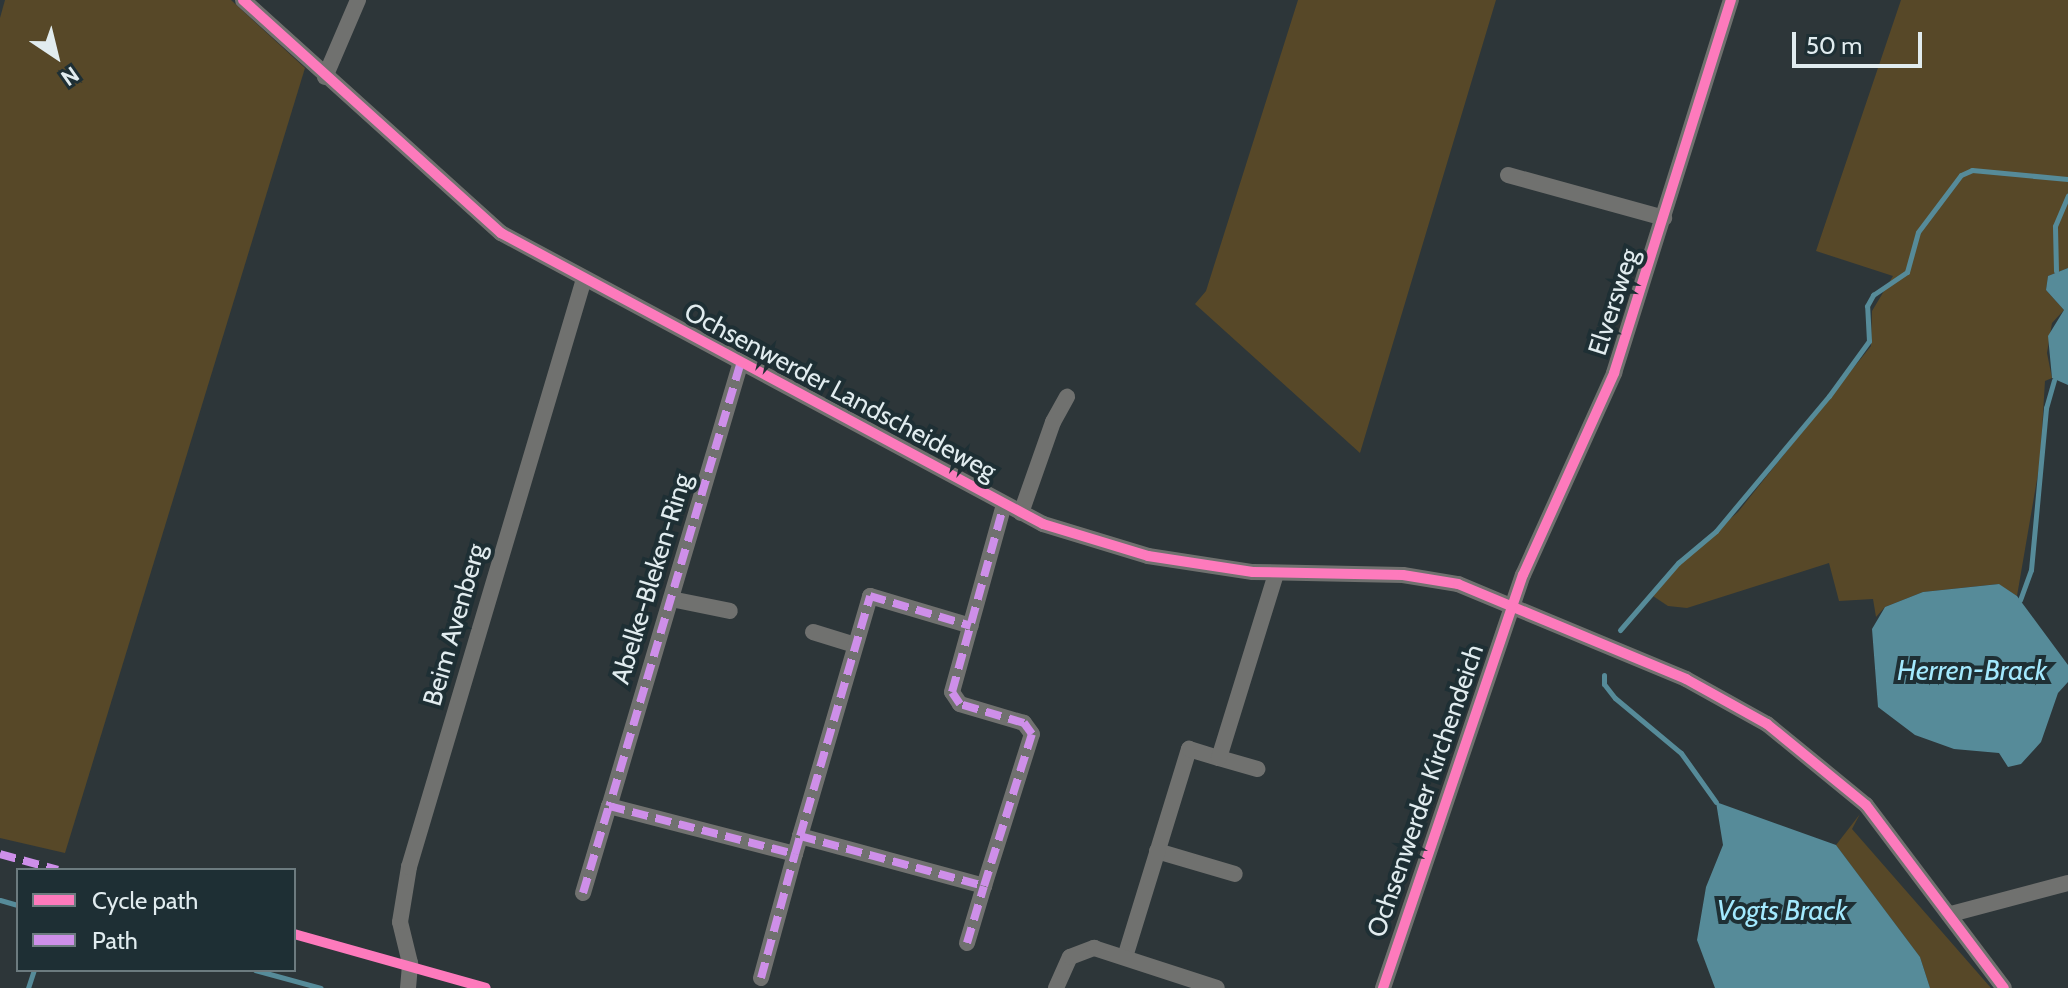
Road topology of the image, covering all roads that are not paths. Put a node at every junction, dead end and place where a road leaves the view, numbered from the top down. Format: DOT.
graph roads {
  1 [pos="243,0"];
  2 [pos="358,0"];
  3 [pos="1731,0"];
  4 [pos="325,77"];
  5 [pos="1508,175"];
  6 [pos="1664,218"];
  7 [pos="584,279"];
  8 [pos="740,365"];
  9 [pos="1067,397"];
  10 [pos="1004,504"];
  11 [pos="1021,513"];
  12 [pos="1276,574"];
  13 [pos="671,599"];
  14 [pos="1511,607"];
  15 [pos="730,611"];
  16 [pos="971,626"];
  17 [pos="813,632"];
  18 [pos="855,645"];
  19 [pos="1219,758"];
  20 [pos="1257,769"];
  21 [pos="609,806"];
  22 [pos="800,836"];
  23 [pos="1157,851"];
  24 [pos="795,854"];
  25 [pos="1235,874"];
  26 [pos="2068,883"];
  27 [pos="984,886"];
  28 [pos="583,893"];
  29 [pos="1951,914"];
  30 [pos="967,943"];
  31 [pos="1125,957"];
  32 [pos="761,978"];
  33 [pos="408,988"];
  34 [pos="1056,988"];
  35 [pos="1217,988"];
  36 [pos="1383,988"];
  37 [pos="2004,988"];
  1 -- 4 [label="street, Ochsenwerder Landscheideweg"];
  2 -- 4 [label="street"];
  3 -- 6 [label="street, Elversweg"];
  4 -- 7 [label="street, Ochsenwerder Landscheideweg"];
  5 -- 6 [label="street"];
  6 -- 14 [label="street, Elversweg"];
  7 -- 8 [label="street, Ochsenwerder Landscheideweg"];
  7 -- 33 [label="street, Beim Avenberg"];
  8 -- 10 [label="street, Ochsenwerder Landscheideweg"];
  8 -- 13 [label="street, Abelke-Bleken-Ring"];
  9 -- 11 [label="street"];
  10 -- 11 [label="street, Ochsenwerder Landscheideweg"];
  10 -- 16 [label="street"];
  11 -- 12 [label="street, Ochsenwerder Landscheideweg"];
  12 -- 14 [label="street, Ochsenwerder Landscheideweg"];
  12 -- 19 [label="street"];
  13 -- 15 [label="street"];
  13 -- 21 [label="street, Abelke-Bleken-Ring"];
  14 -- 29 [label="street, Ochsenwerder Landscheideweg"];
  14 -- 36 [label="street, Ochsenwerder Kirchendeich"];
  16 -- 18 [label="street"];
  16 -- 27 [label="street"];
  17 -- 18 [label="street"];
  18 -- 22 [label="street"];
  19 -- 20 [label="street"];
  19 -- 23 [label="street"];
  21 -- 24 [label="street"];
  21 -- 28 [label="street, Abelke-Bleken-Ring"];
  22 -- 24 [label="street"];
  22 -- 27 [label="street"];
  23 -- 25 [label="street"];
  23 -- 31 [label="street"];
  24 -- 32 [label="street"];
  26 -- 29 [label="street"];
  27 -- 30 [label="street"];
  29 -- 37 [label="street, Ochsenwerder Landscheideweg"];
  31 -- 34 [label="street"];
  31 -- 35 [label="street"];
}
